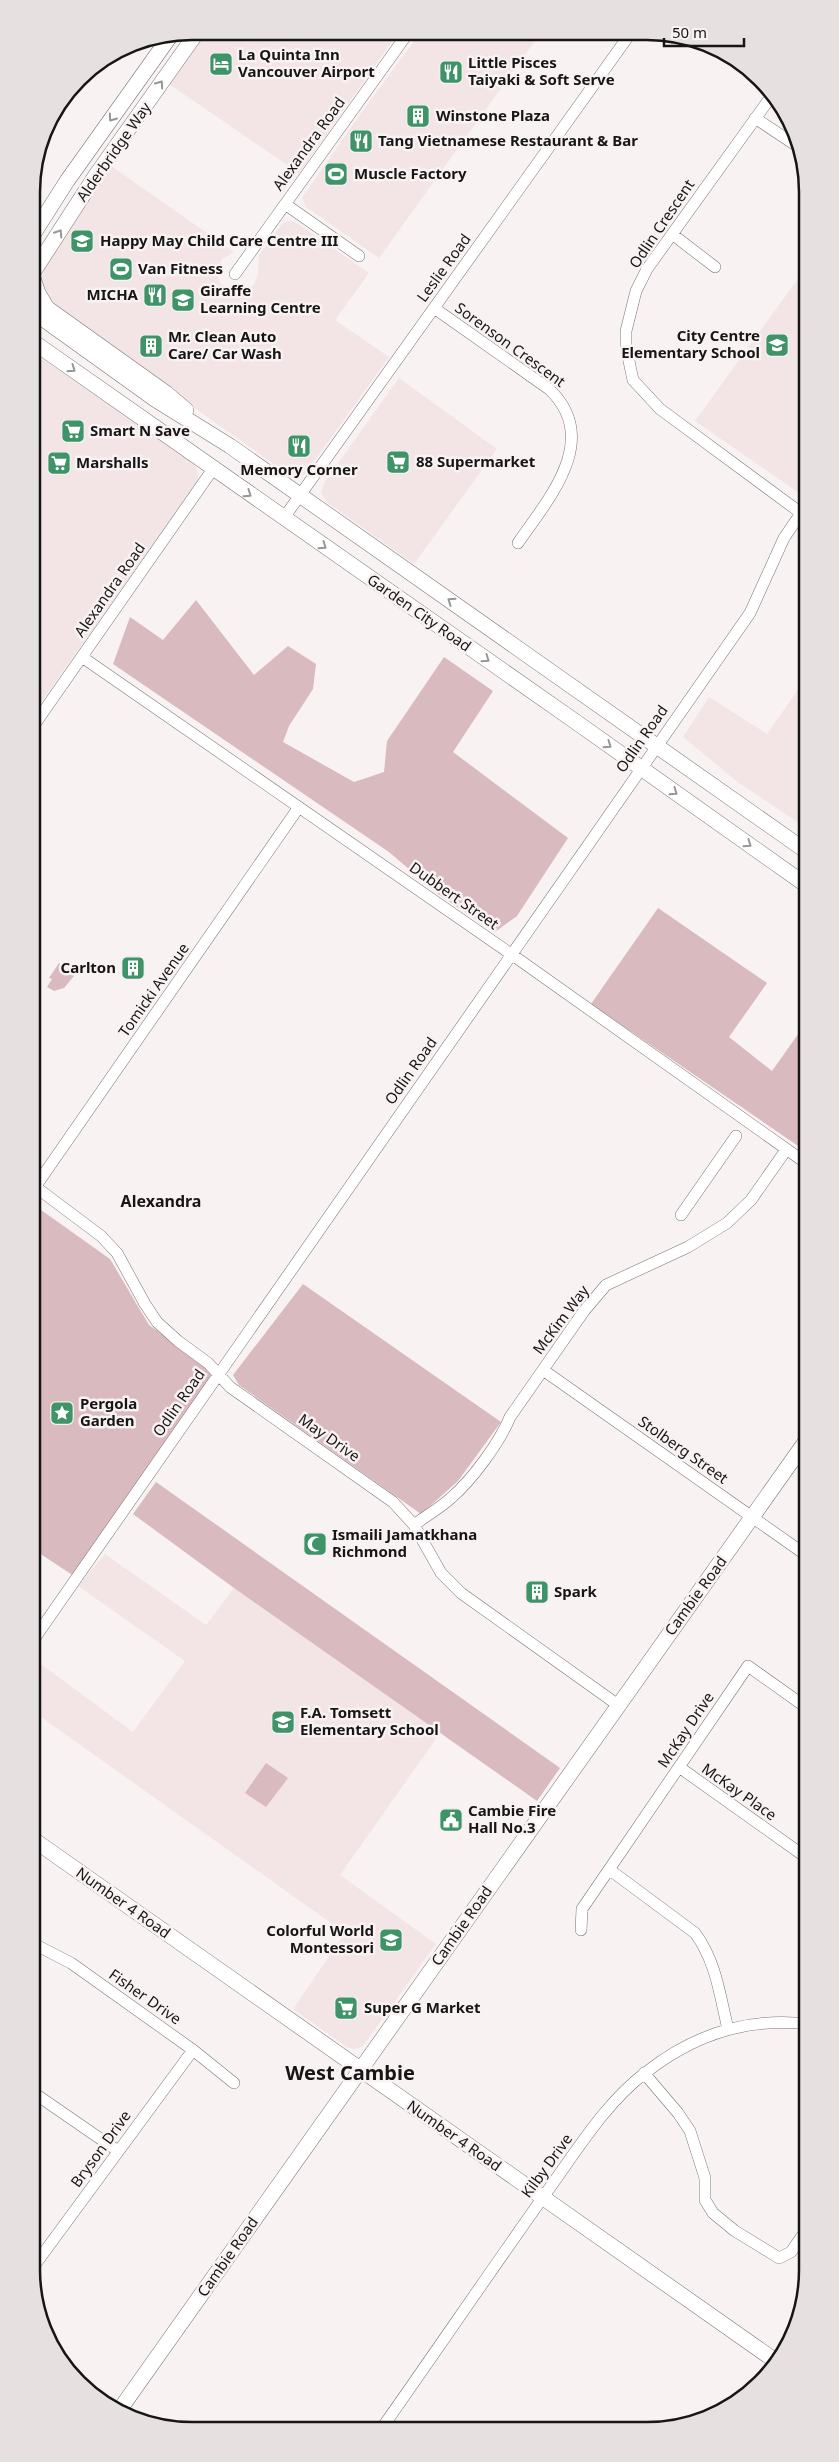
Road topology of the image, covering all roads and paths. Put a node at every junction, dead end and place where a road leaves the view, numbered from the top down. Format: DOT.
graph roads {
  1 [pos="192,40"];
  2 [pos="403,40"];
  3 [pos="626,40"];
  4 [pos="166,42"];
  5 [pos="768,100"];
  6 [pos="756,118"];
  7 [pos="790,141"];
  8 [pos="285,204"];
  9 [pos="40,224"];
  10 [pos="672,234"];
  11 [pos="359,256"];
  12 [pos="40,262"];
  13 [pos="715,267"];
  14 [pos="235,274"];
  15 [pos="40,298"];
  16 [pos="434,308"];
  17 [pos="40,317"];
  18 [pos="40,347"];
  19 [pos="208,432"];
  20 [pos="213,469"];
  21 [pos="300,495"];
  22 [pos="799,512"];
  23 [pos="283,519"];
  24 [pos="799,520"];
  25 [pos="518,543"];
  26 [pos="82,656"];
  27 [pos="40,716"];
  28 [pos="656,745"];
  29 [pos="640,768"];
  30 [pos="299,807"];
  31 [pos="799,846"];
  32 [pos="799,880"];
  33 [pos="510,954"];
  34 [pos="736,1136"];
  35 [pos="786,1150"];
  36 [pos="799,1159"];
  37 [pos="40,1178"];
  38 [pos="40,1191"];
  39 [pos="681,1215"];
  40 [pos="543,1370"];
  41 [pos="218,1374"];
  42 [pos="799,1451"];
  43 [pos="753,1518"];
  44 [pos="414,1525"];
  45 [pos="799,1549"];
  46 [pos="40,1630"];
  47 [pos="799,1702"];
  48 [pos="618,1705"];
  49 [pos="679,1768"];
  50 [pos="40,1844"];
  51 [pos="799,1852"];
  52 [pos="610,1870"];
  53 [pos="581,1930"];
  54 [pos="40,1947"];
  55 [pos="799,2023"];
  56 [pos="728,2029"];
  57 [pos="193,2050"];
  58 [pos="359,2070"];
  59 [pos="644,2073"];
  60 [pos="234,2083"];
  61 [pos="40,2097"];
  62 [pos="118,2151"];
  63 [pos="542,2198"];
  64 [pos="799,2240"];
  65 [pos="40,2255"];
  66 [pos="771,2358"];
  67 [pos="123,2405"];
  68 [pos="386,2422"];
  12 -- 1 [label="main road, Alderbridge Way, one-way"];
  2 -- 8 [label="street, Alexandra Road"];
  3 -- 16 [label="street, Leslie Road"];
  4 -- 9 [label="main road, Alderbridge Way, one-way"];
  5 -- 6 [label="street, Odlin Crescent"];
  6 -- 7 [label="street"];
  6 -- 10 [label="street, Odlin Crescent"];
  8 -- 11 [label="street"];
  8 -- 14 [label="street, Alexandra Road"];
  10 -- 13 [label="street"];
  10 -- 22 [label="street, Odlin Crescent"];
  15 -- 19 [label="main road"];
  16 -- 21 [label="street, Leslie Road"];
  16 -- 25 [label="street, Sorenson Crescent"];
  17 -- 19 [label="main road, Garden City Road"];
  18 -- 20 [label="main road, Garden City Road, one-way"];
  19 -- 21 [label="main road, Garden City Road"];
  20 -- 23 [label="main road, Garden City Road, one-way"];
  20 -- 26 [label="street, Alexandra Road"];
  21 -- 23 [label="street, Leslie Road"];
  28 -- 21 [label="main road, Garden City Road, one-way"];
  23 -- 29 [label="main road, Garden City Road, one-way"];
  24 -- 28 [label="street, Odlin Road"];
  26 -- 27 [label="street, Alexandra Road"];
  26 -- 30 [label="street, Dubbert Street"];
  28 -- 29 [label="street, Odlin Road"];
  28 -- 31 [label="main road, Garden City Road"];
  29 -- 32 [label="main road, Garden City Road, one-way"];
  29 -- 33 [label="street, Odlin Road"];
  30 -- 33 [label="street, Dubbert Street"];
  30 -- 37 [label="street, Tomicki Avenue"];
  33 -- 35 [label="street, Dubbert Street"];
  33 -- 41 [label="street, Odlin Road"];
  34 -- 39 [label="street"];
  35 -- 36 [label="street, Dubbert Street"];
  35 -- 40 [label="street, McKim Way"];
  38 -- 41 [label="street, May Drive"];
  40 -- 43 [label="street, Stolberg Street"];
  40 -- 44 [label="street, McKim Way"];
  41 -- 44 [label="street, May Drive"];
  41 -- 46 [label="street, Odlin Road"];
  42 -- 43 [label="main road, Cambie Road"];
  43 -- 45 [label="street, Stolberg Street"];
  43 -- 48 [label="main road, Cambie Road"];
  44 -- 48 [label="street, May Drive"];
  47 -- 49 [label="street, McKay Drive"];
  48 -- 58 [label="main road, Cambie Road"];
  49 -- 51 [label="street, McKay Place"];
  49 -- 52 [label="street, McKay Drive"];
  50 -- 58 [label="main road, Number 4 Road"];
  52 -- 53 [label="street, McKay Drive"];
  52 -- 56 [label="street"];
  54 -- 57 [label="street, Fisher Drive"];
  55 -- 56 [label="street, Kilby Drive"];
  56 -- 59 [label="street, Kilby Drive"];
  57 -- 60 [label="street, Fisher Drive"];
  57 -- 62 [label="street, Bryson Drive"];
  58 -- 63 [label="main road, Number 4 Road"];
  58 -- 67 [label="main road, Cambie Road"];
  59 -- 63 [label="street, Kilby Drive"];
  59 -- 64 [label="street"];
  61 -- 62 [label="street"];
  62 -- 65 [label="street, Bryson Drive"];
  63 -- 66 [label="main road, Number 4 Road"];
  63 -- 68 [label="street, Kilby Drive"];
}
